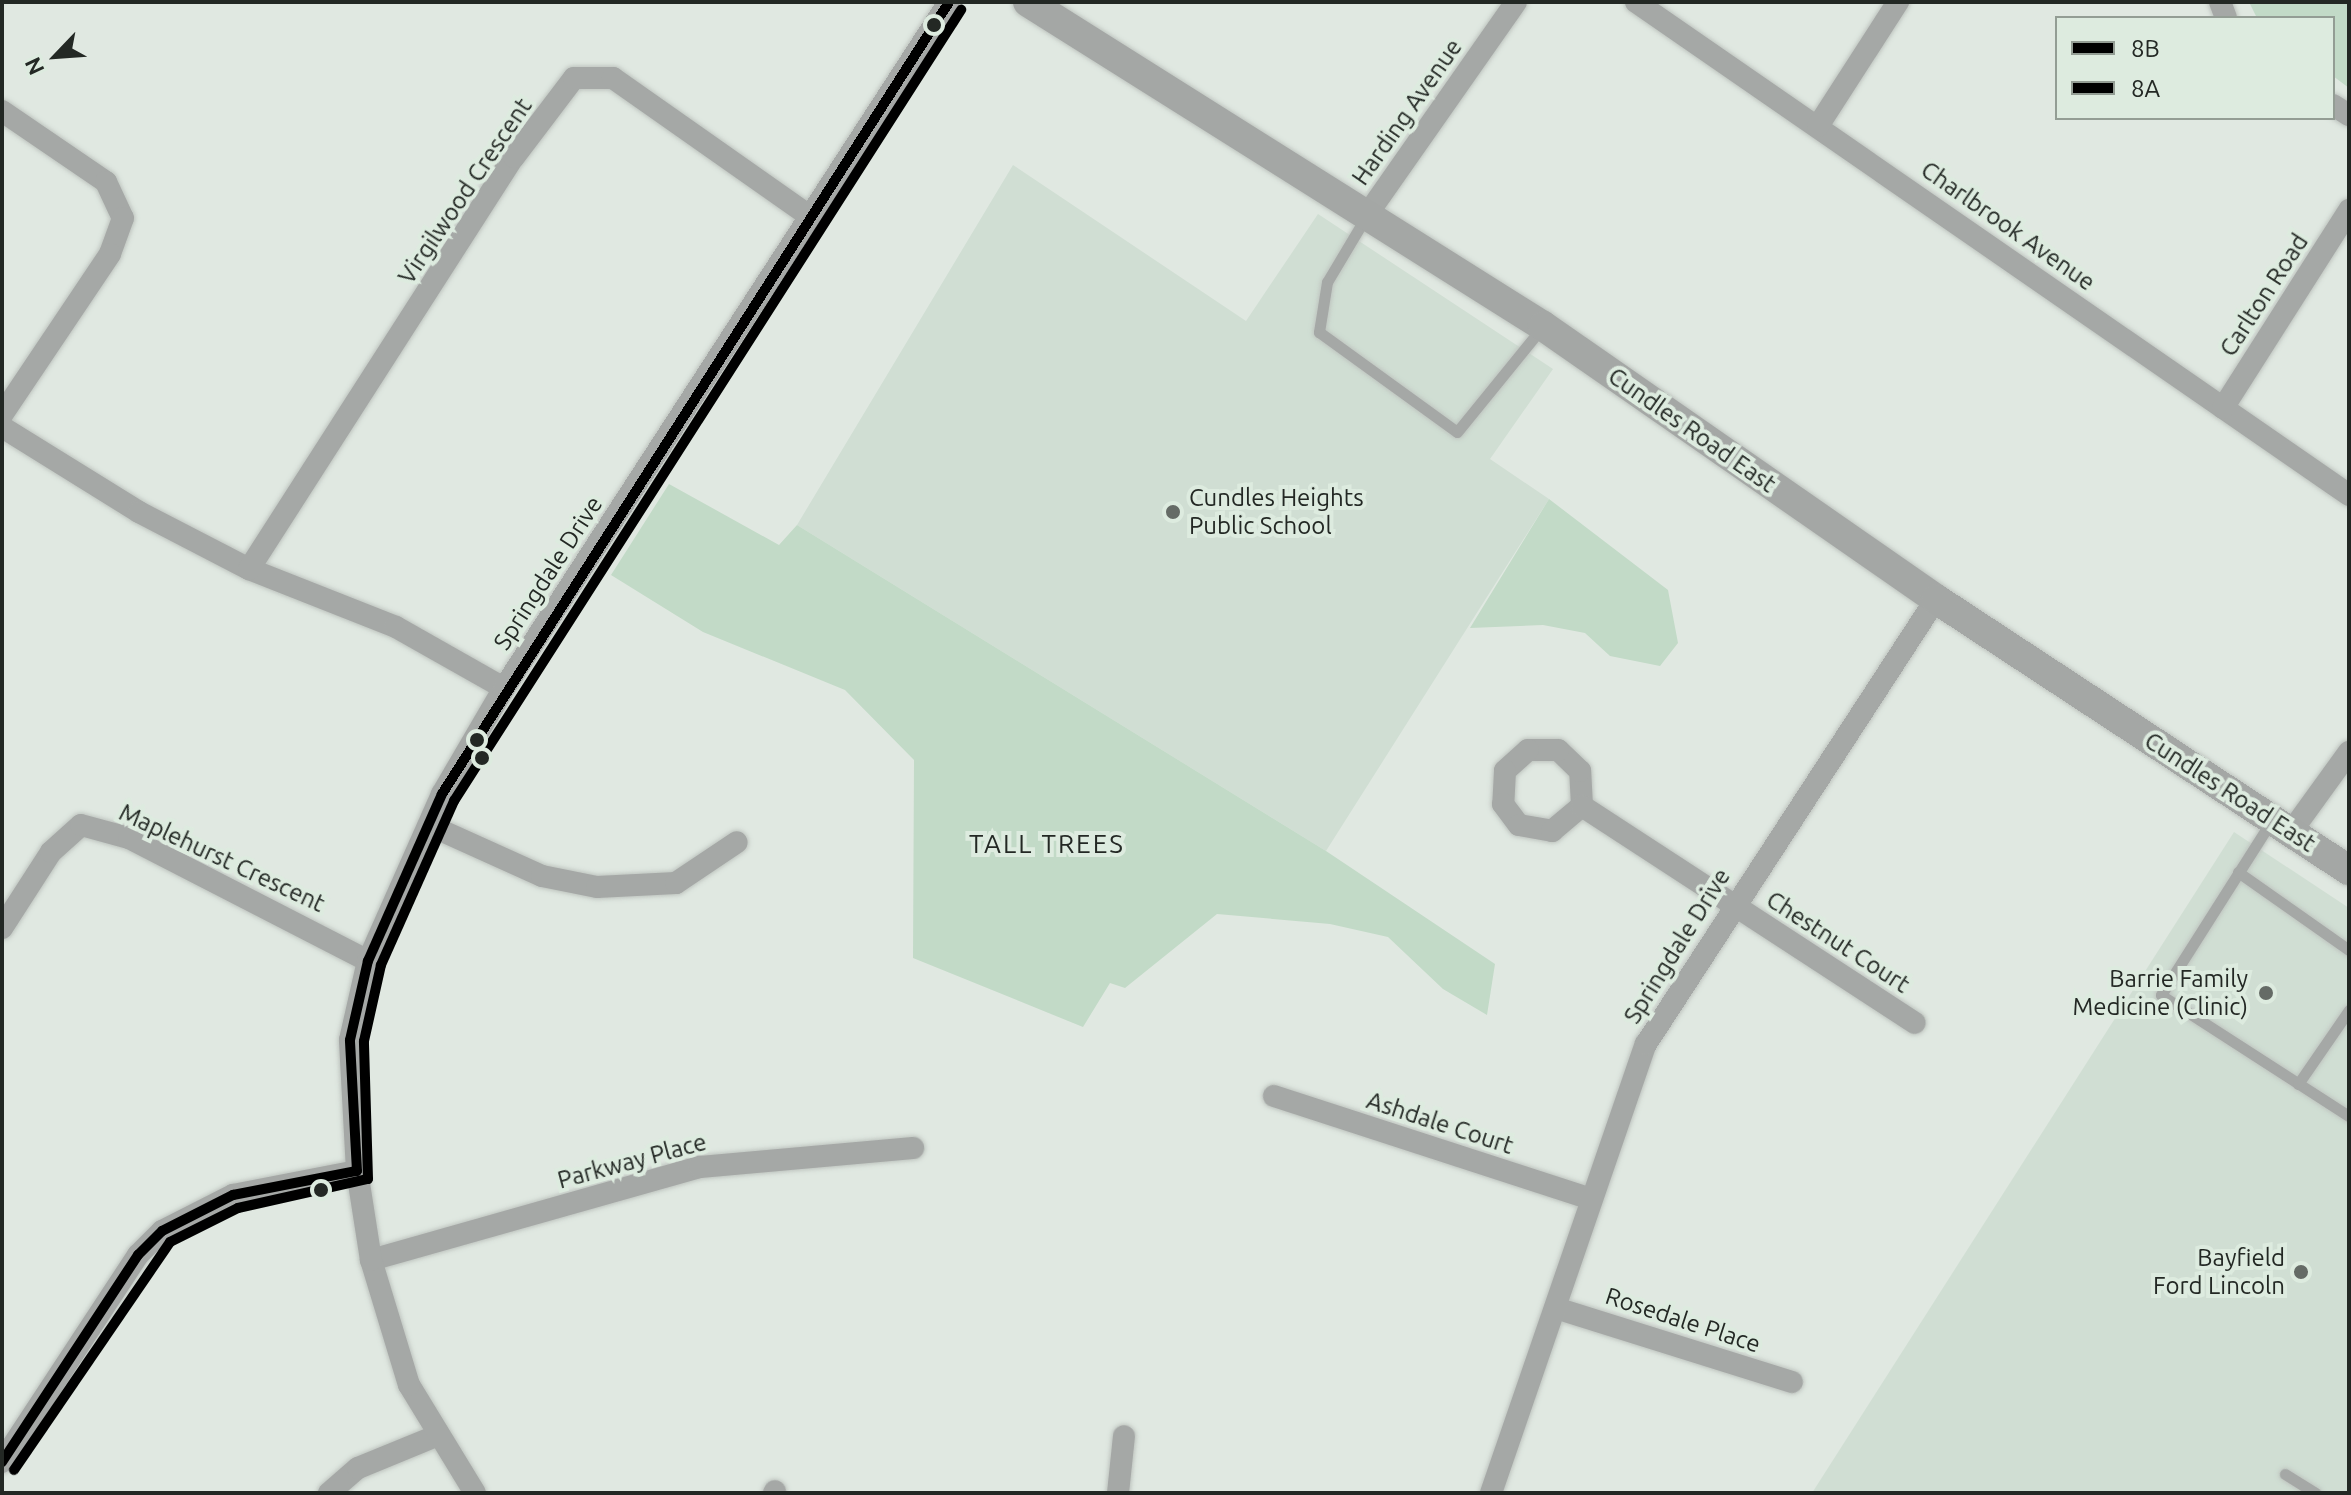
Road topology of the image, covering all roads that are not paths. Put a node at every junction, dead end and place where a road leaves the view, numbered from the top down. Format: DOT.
graph roads {
  1 [pos="949,2"];
  2 [pos="1028,2"];
  3 [pos="1516,2"];
  4 [pos="1636,2"];
  5 [pos="1898,2"];
  6 [pos="2,111"];
  7 [pos="1818,126"];
  8 [pos="2349,210"];
  9 [pos="1369,212"];
  10 [pos="809,216"];
  11 [pos="1543,326"];
  12 [pos="2223,408"];
  13 [pos="2,415"];
  14 [pos="2,427"];
  15 [pos="2349,495"];
  16 [pos="249,569"];
  17 [pos="1936,599"];
  18 [pos="504,688"];
  19 [pos="2349,752"];
  20 [pos="1582,806"];
  21 [pos="429,825"];
  22 [pos="2282,826"];
  23 [pos="737,842"];
  24 [pos="2349,870"];
  25 [pos="2238,872"];
  26 [pos="1733,905"];
  27 [pos="2,928"];
  28 [pos="2349,950"];
  29 [pos="368,961"];
  30 [pos="2349,1010"];
  31 [pos="1915,1023"];
  32 [pos="2298,1084"];
  33 [pos="1274,1096"];
  34 [pos="2349,1116"];
  35 [pos="913,1148"];
  36 [pos="357,1171"];
  37 [pos="1591,1199"];
  38 [pos="371,1260"];
  39 [pos="1559,1309"];
  40 [pos="1792,1382"];
  41 [pos="436,1436"];
  42 [pos="1124,1436"];
  43 [pos="2,1462"];
  44 [pos="2285,1474"];
  45 [pos="329,1493"];
  46 [pos="475,1493"];
  47 [pos="1118,1493"];
  48 [pos="1491,1493"];
  49 [pos="2315,1493"];
  1 -- 10 [label="street, Springdale Drive"];
  2 -- 9 [label="main road, Cundles Road East"];
  3 -- 9 [label="street, Harding Avenue"];
  4 -- 7 [label="street, Charlbrook Avenue"];
  5 -- 7 [label="street"];
  6 -- 13 [label="street"];
  7 -- 12 [label="street, Charlbrook Avenue"];
  8 -- 12 [label="street, Carlton Road"];
  9 -- 11 [label="main road, Cundles Road East"];
  9 -- 11 [label="lane"];
  10 -- 16 [label="street, Virgilwood Crescent"];
  10 -- 18 [label="street, Springdale Drive"];
  11 -- 17 [label="main road, Cundles Road East"];
  12 -- 15 [label="street, Charlbrook Avenue"];
  14 -- 16 [label="street"];
  16 -- 18 [label="street"];
  17 -- 22 [label="main road, Cundles Road East"];
  17 -- 26 [label="street, Springdale Drive"];
  18 -- 21 [label="street, Springdale Drive"];
  19 -- 22 [label="street"];
  20 -- 26 [label="street, Chestnut Court"];
  21 -- 23 [label="street"];
  21 -- 29 [label="street, Springdale Drive"];
  22 -- 24 [label="main road, Cundles Road East"];
  22 -- 25 [label="lane"];
  25 -- 28 [label="lane"];
  25 -- 32 [label="lane"];
  26 -- 31 [label="street, Chestnut Court"];
  26 -- 37 [label="street, Springdale Drive"];
  27 -- 29 [label="street, Maplehurst Crescent"];
  29 -- 36 [label="street, Springdale Drive"];
  30 -- 32 [label="lane"];
  32 -- 34 [label="lane"];
  33 -- 37 [label="street, Ashdale Court"];
  35 -- 38 [label="street, Parkway Place"];
  36 -- 38 [label="street, Springdale Drive"];
  36 -- 43 [label="street"];
  37 -- 39 [label="street, Springdale Drive"];
  38 -- 41 [label="street, Springdale Drive"];
  39 -- 40 [label="street, Rosedale Place"];
  39 -- 48 [label="street, Springdale Drive"];
  41 -- 45 [label="street"];
  41 -- 46 [label="street, Springdale Drive"];
  42 -- 47 [label="street"];
  44 -- 49 [label="lane"];
}
